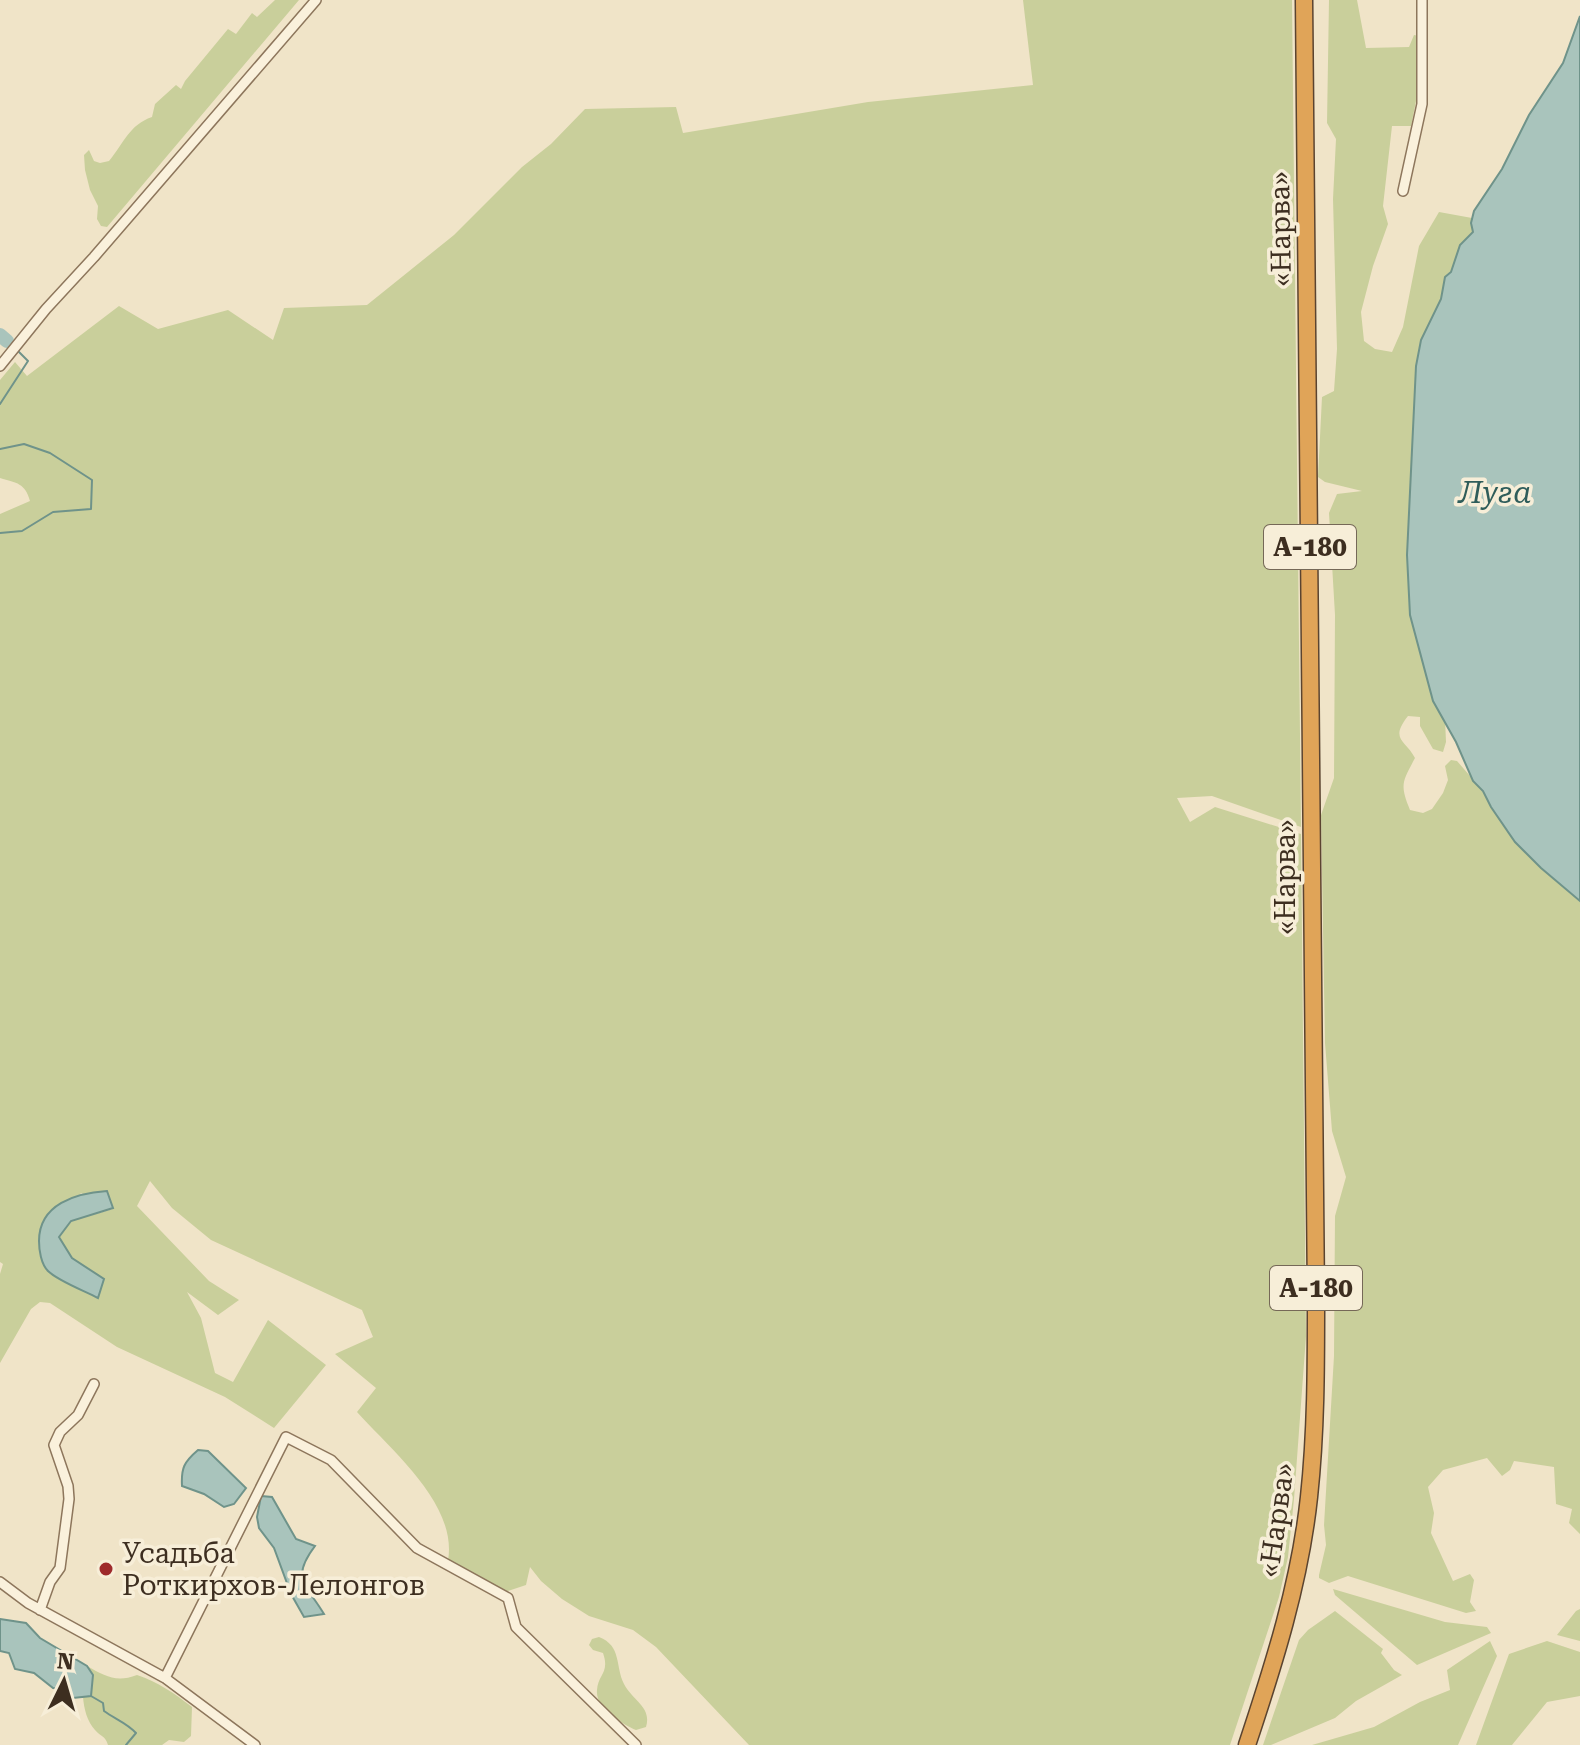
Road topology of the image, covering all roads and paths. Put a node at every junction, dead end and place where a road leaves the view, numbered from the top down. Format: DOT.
graph roads {
  1 [pos="316,0"];
  2 [pos="1304,0"];
  3 [pos="1422,0"];
  4 [pos="1403,191"];
  5 [pos="0,366"];
  6 [pos="94,1384"];
  7 [pos="0,1582"];
  8 [pos="40,1610"];
  9 [pos="165,1678"];
  10 [pos="255,1745"];
  11 [pos="636,1745"];
  12 [pos="1247,1745"];
  1 -- 5 [label="street"];
  2 -- 12 [label="highway, «Нарва» / А-180"];
  3 -- 4 [label="street"];
  6 -- 8 [label="street"];
  7 -- 8 [label="street"];
  8 -- 9 [label="street"];
  9 -- 10 [label="street"];
  9 -- 11 [label="street"];
}
